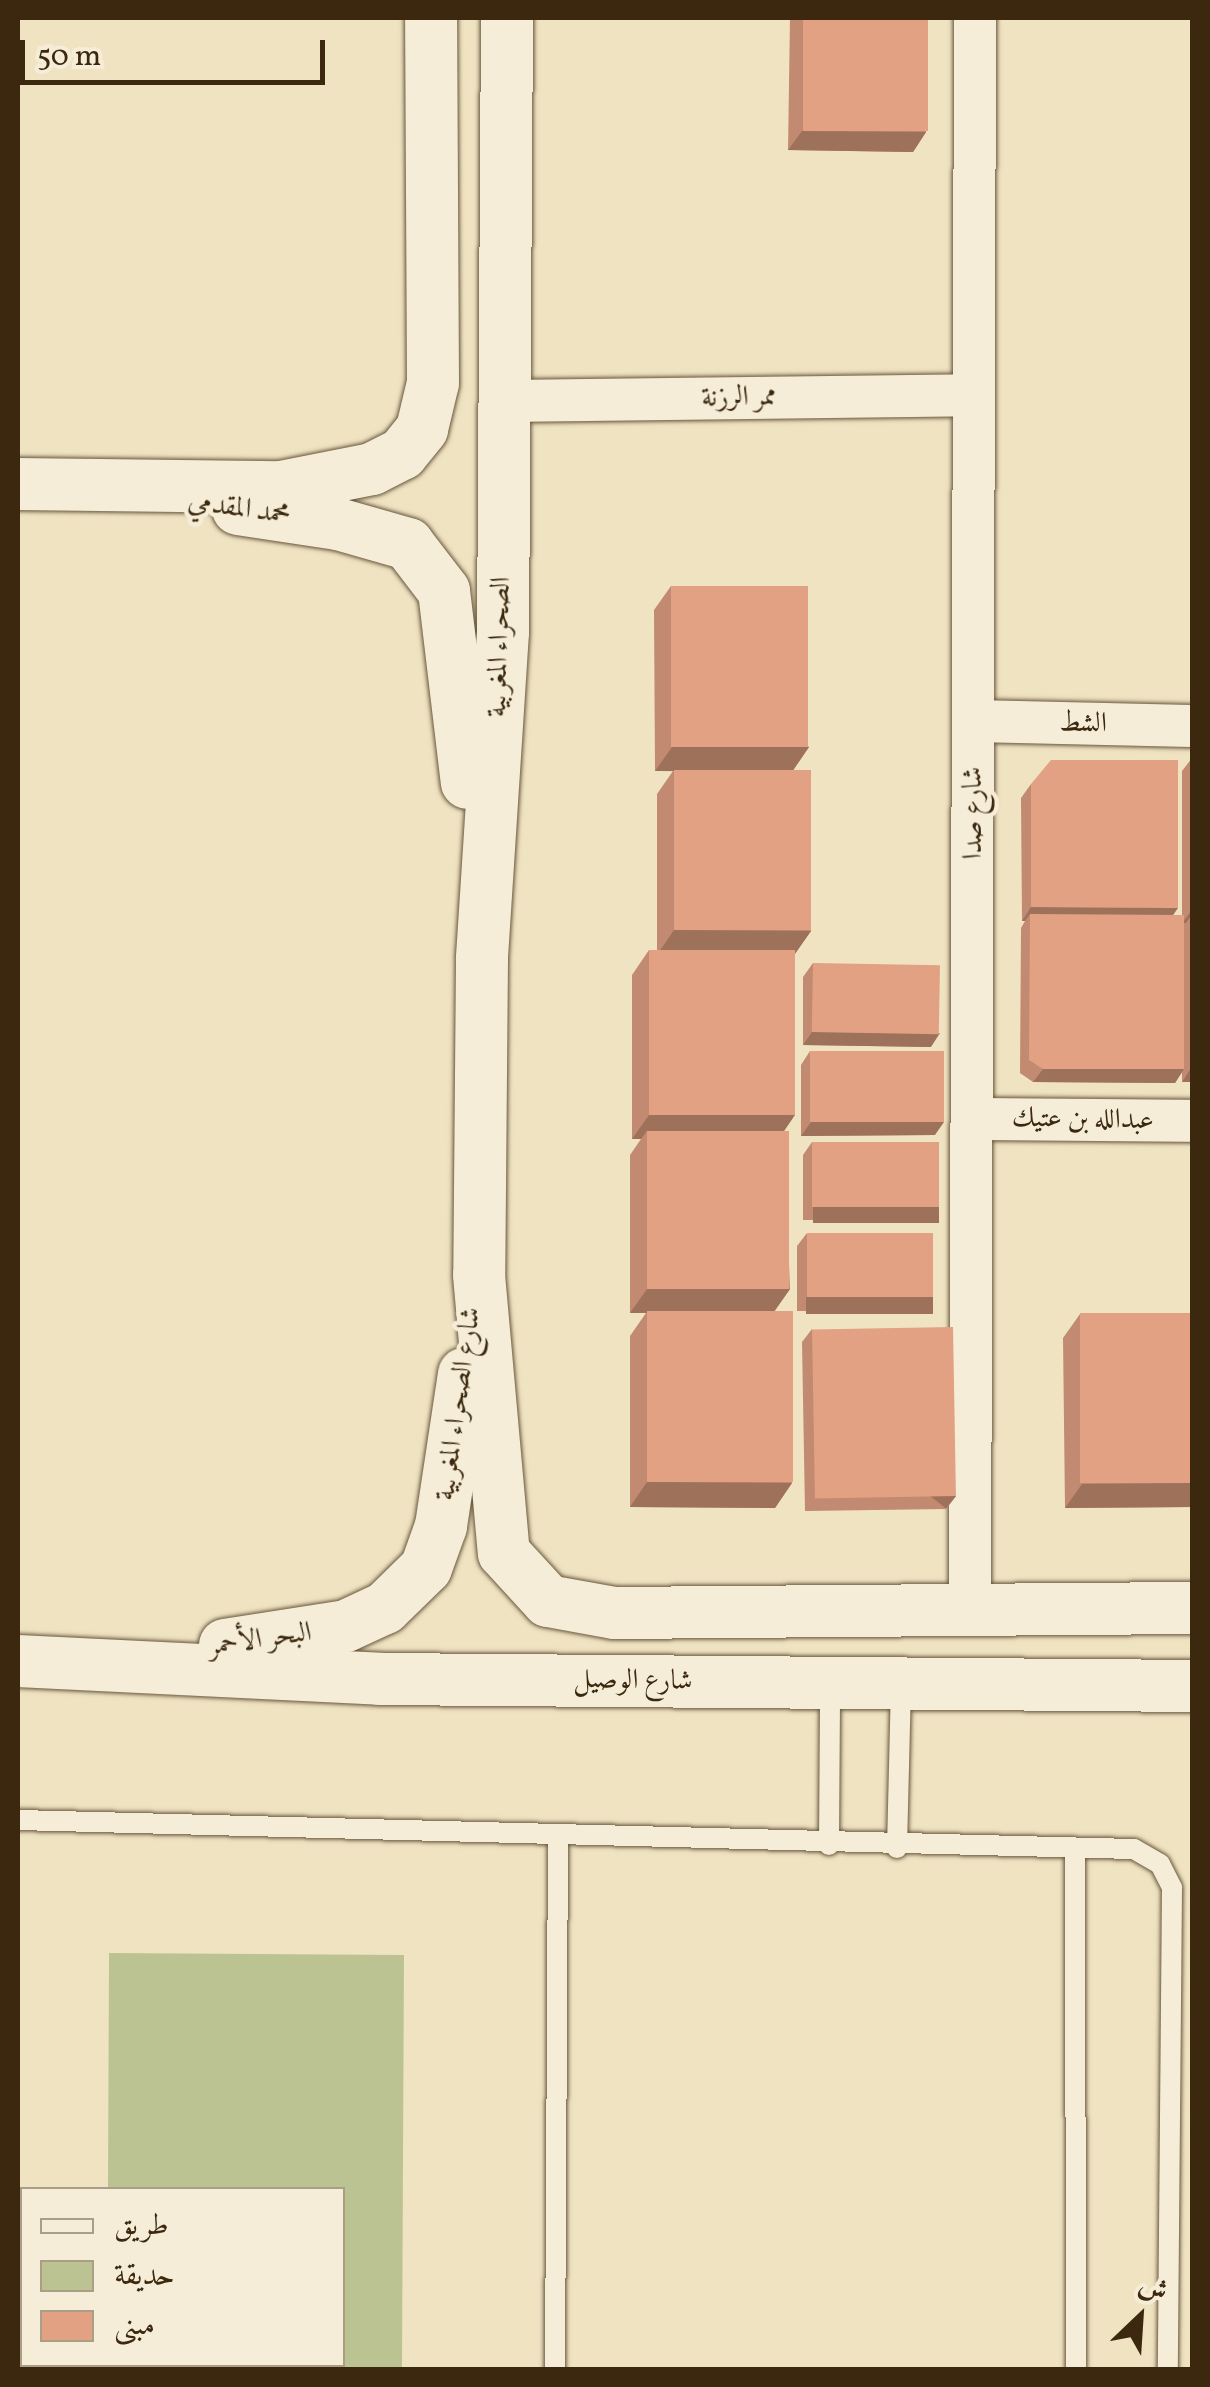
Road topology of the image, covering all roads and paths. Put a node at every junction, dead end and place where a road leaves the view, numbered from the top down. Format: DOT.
graph roads {
  1 [pos="431,18"];
  2 [pos="507,18"];
  3 [pos="975,18"];
  4 [pos="971,395"];
  5 [pos="507,400"];
  6 [pos="43,484"];
  7 [pos="974,721"];
  8 [pos="1192,726"];
  9 [pos="482,959"];
  10 [pos="972,1120"];
  11 [pos="1192,1122"];
  12 [pos="478,1275"];
  13 [pos="426,1568"];
  14 [pos="970,1608"];
  15 [pos="1192,1608"];
  16 [pos="18,1661"];
  17 [pos="74,1662"];
  18 [pos="830,1683"];
  19 [pos="901,1684"];
  20 [pos="1192,1686"];
  21 [pos="18,1820"];
  22 [pos="558,1834"];
  23 [pos="828,1845"];
  24 [pos="897,1848"];
  25 [pos="1075,1850"];
  26 [pos="556,2370"];
  27 [pos="1076,2370"];
  28 [pos="1168,2370"];
  1 -- 6 [label="street, محمد المقدمي"];
  2 -- 5 [label="street, الصحراء المغربية"];
  3 -- 4 [label="street, شارع صدا"];
  4 -- 5 [label="street, ممر الرزنة"];
  4 -- 7 [label="street, شارع صدا"];
  5 -- 9 [label="street, الصحراء المغربية"];
  6 -- 9 [label="street, محمد المقدمي"];
  7 -- 8 [label="street, الشط"];
  7 -- 10 [label="street, شارع صدا"];
  9 -- 12 [label="street, الصحراء المغربية"];
  10 -- 11 [label="street, عبدالله بن عتيك"];
  10 -- 14 [label="street, شارع صدا"];
  12 -- 13 [label="street, شارع الصحراء المغربية"];
  12 -- 14 [label="street, شارع الصحراء المغربية"];
  13 -- 17 [label="street, البحر الأحمر"];
  14 -- 15 [label="street"];
  16 -- 17 [label="street"];
  17 -- 18 [label="street, شارع الوصيل"];
  18 -- 19 [label="street, شارع الوصيل"];
  18 -- 23 [label="lane"];
  19 -- 20 [label="street, شارع الوصيل"];
  19 -- 24 [label="lane"];
  21 -- 22 [label="lane"];
  22 -- 23 [label="lane"];
  22 -- 26 [label="lane"];
  23 -- 24 [label="lane"];
  24 -- 25 [label="lane"];
  25 -- 27 [label="lane"];
  25 -- 28 [label="lane"];
}
